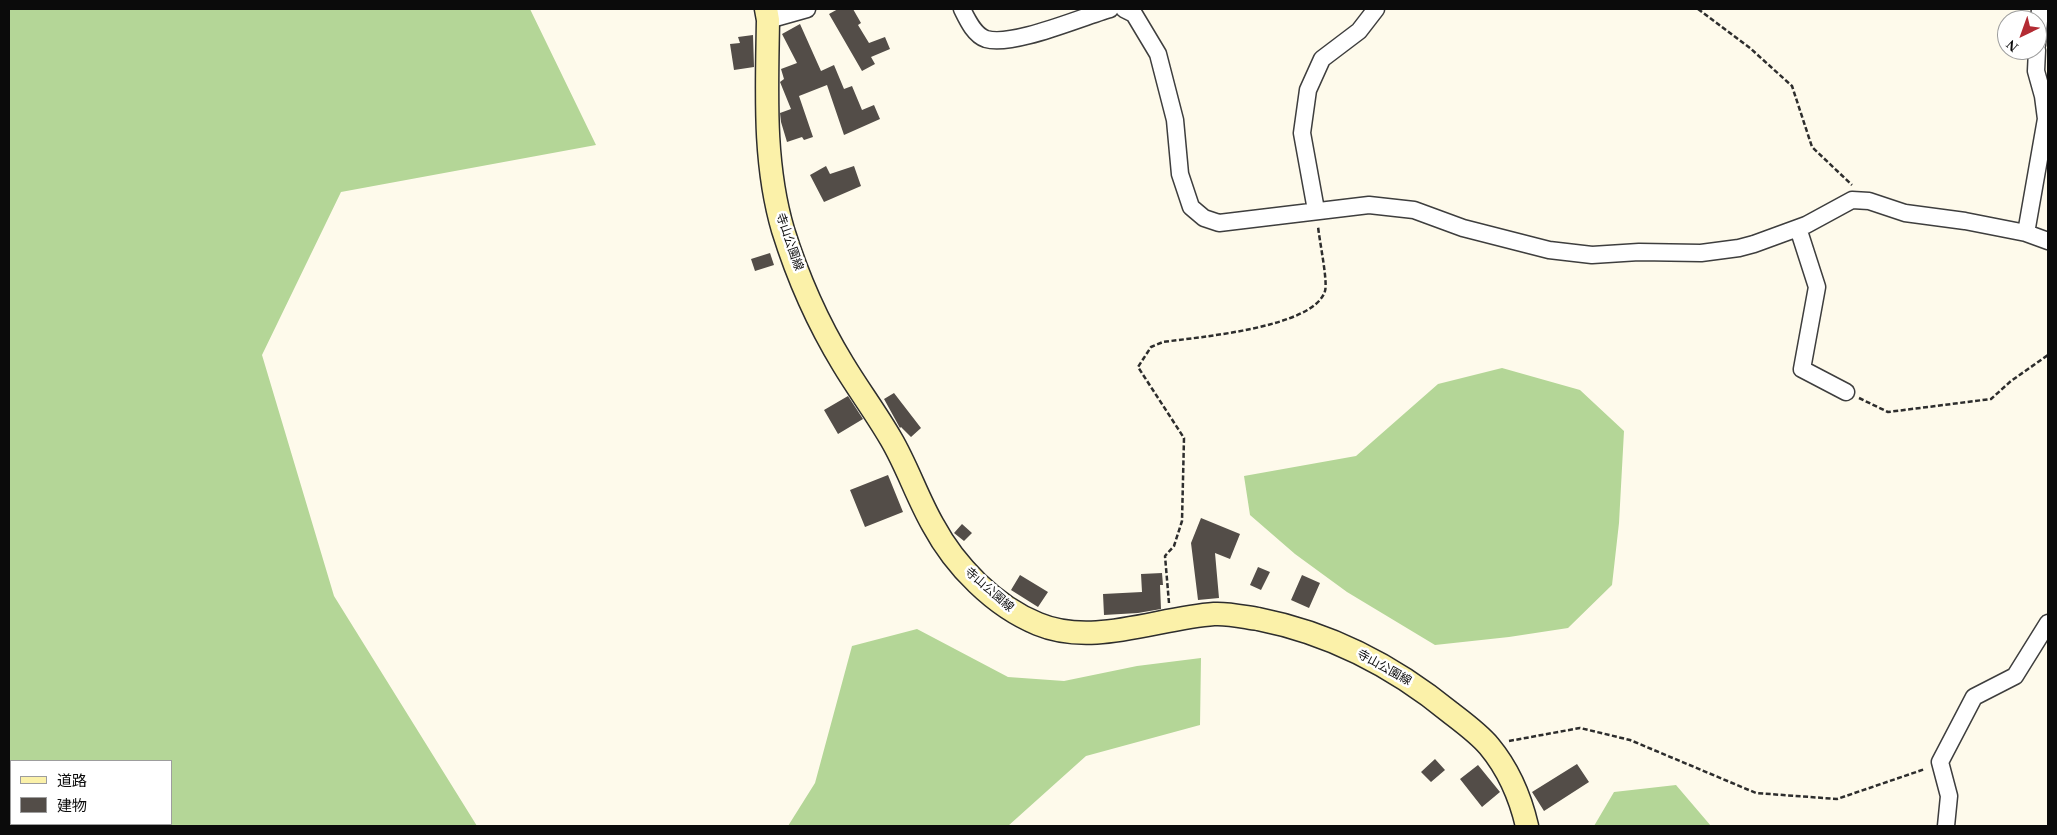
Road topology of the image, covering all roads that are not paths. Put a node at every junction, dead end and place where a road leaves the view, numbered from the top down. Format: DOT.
graph roads {
  1 [pos="807,9"];
  2 [pos="962,9"];
  3 [pos="1110,9"];
  4 [pos="1124,9"];
  5 [pos="1376,9"];
  6 [pos="767,15"];
  7 [pos="2037,60"];
  8 [pos="1316,210"];
  9 [pos="1798,228"];
  10 [pos="2026,233"];
  11 [pos="2048,241"];
  12 [pos="1846,392"];
  13 [pos="2048,623"];
  14 [pos="1527,826"];
  15 [pos="1946,826"];
  1 -- 6 [label="street"];
  2 -- 3 [label="street"];
  4 -- 8 [label="street"];
  5 -- 8 [label="street"];
  6 -- 14 [label="main road, 寺山公園線"];
  7 -- 10 [label="street"];
  8 -- 9 [label="street"];
  9 -- 10 [label="street"];
  9 -- 12 [label="street"];
  10 -- 11 [label="street"];
  13 -- 15 [label="street"];
}
